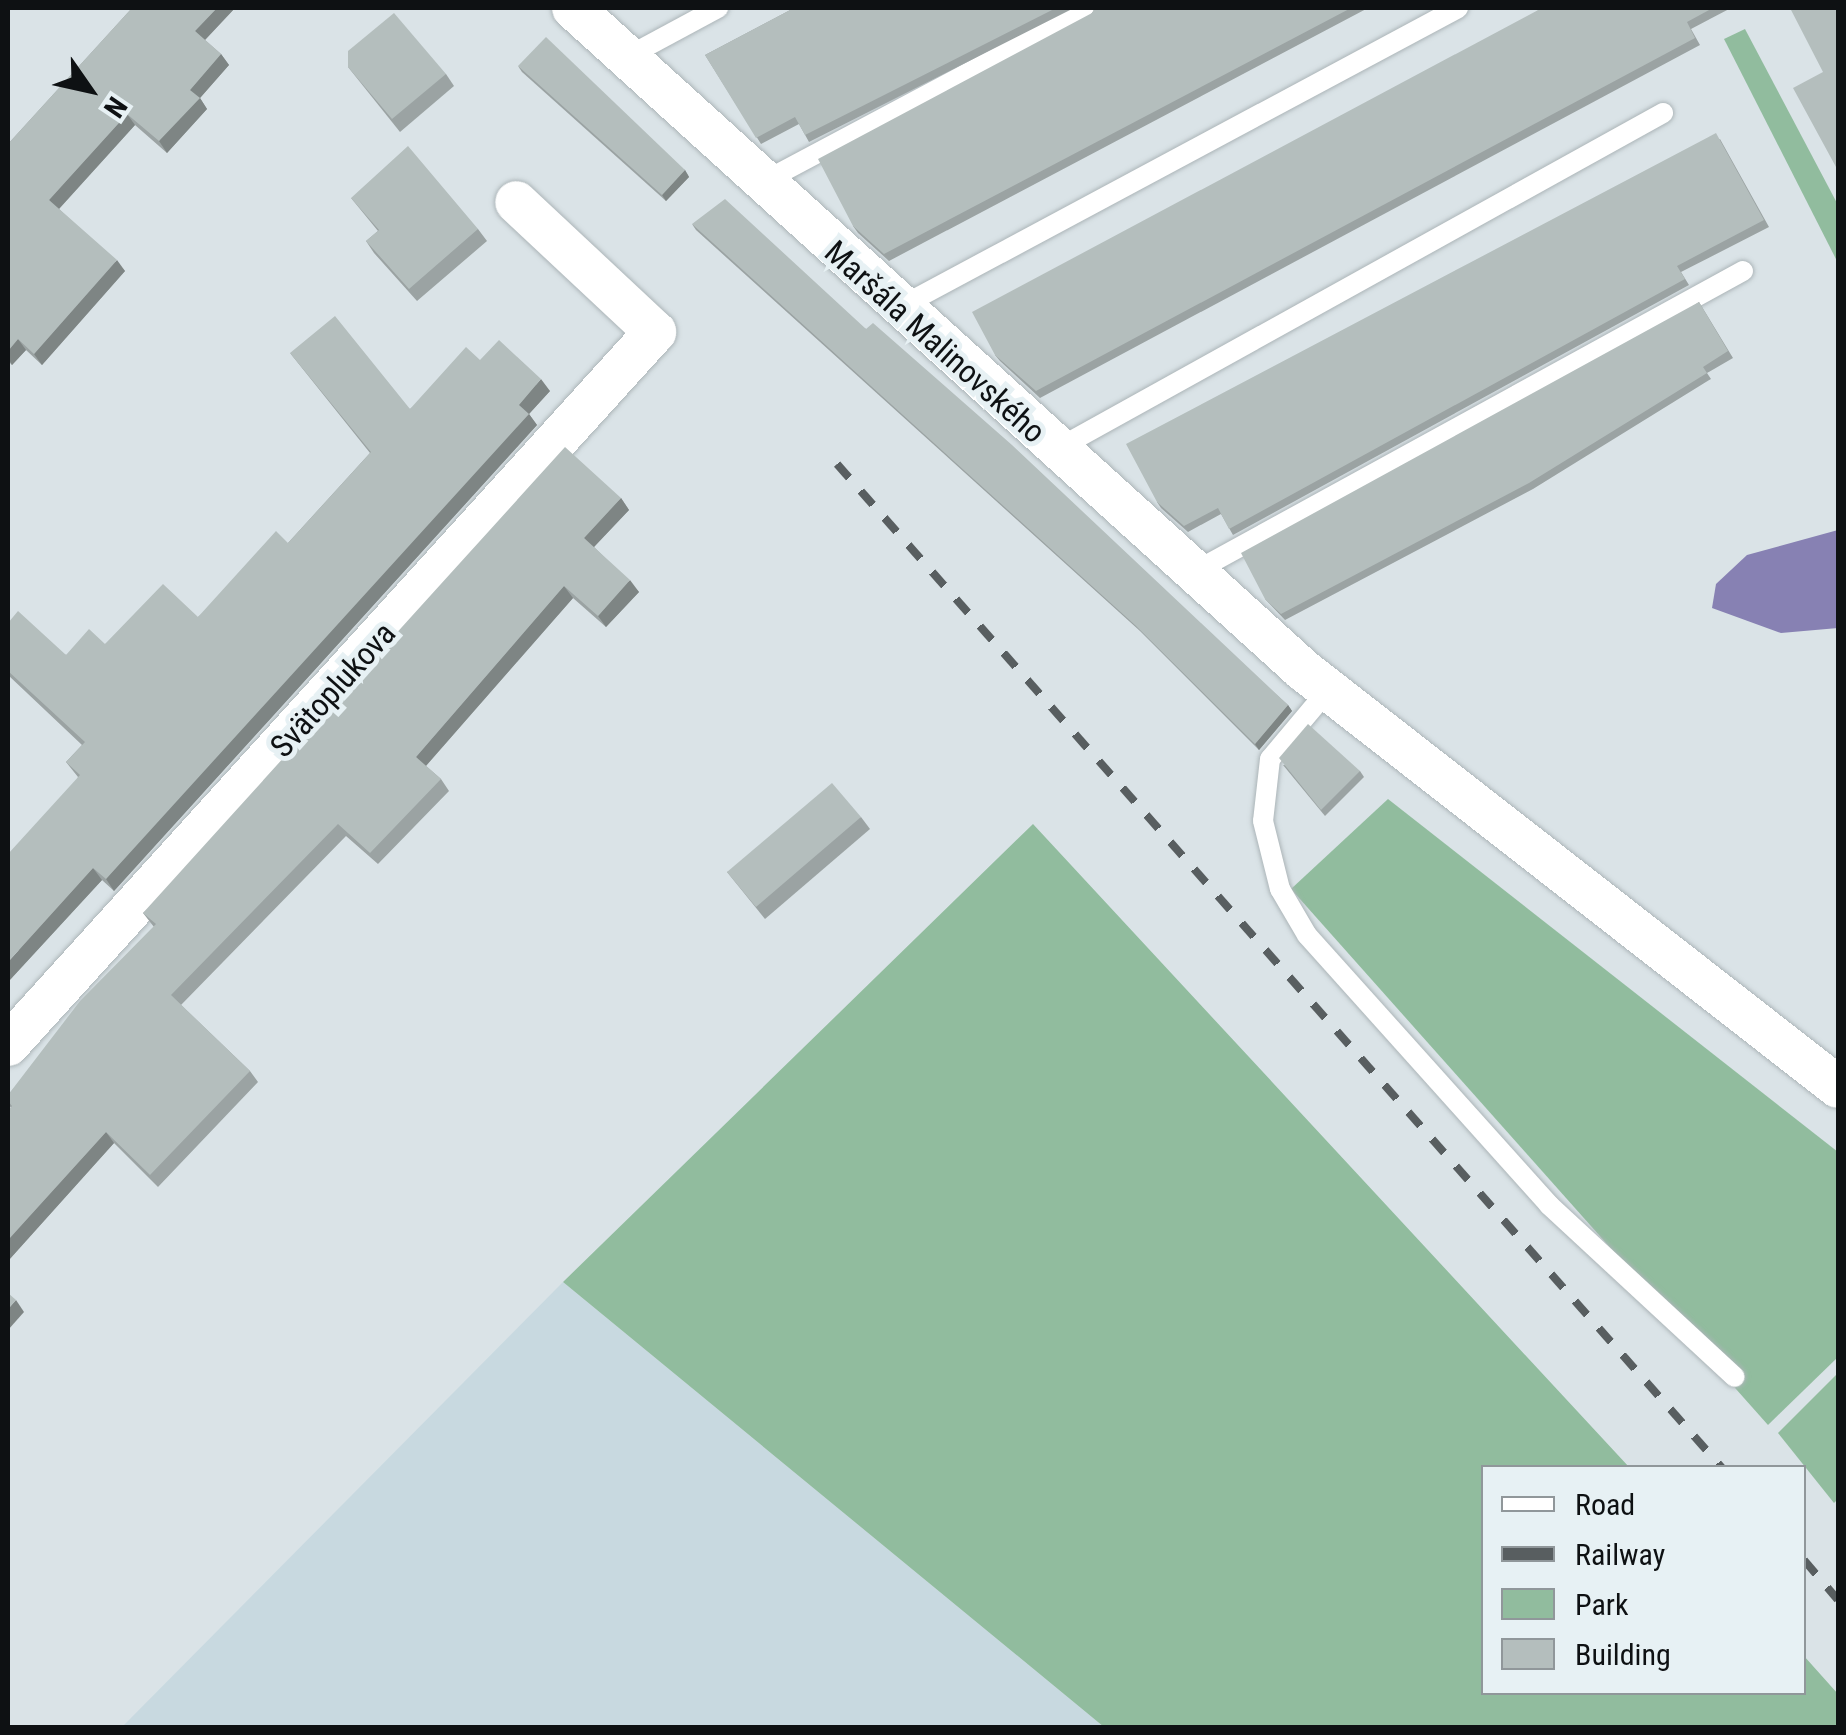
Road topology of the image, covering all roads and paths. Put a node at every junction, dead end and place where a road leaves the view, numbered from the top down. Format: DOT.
graph roads {
  1 [pos="573,8"];
  2 [pos="718,8"];
  3 [pos="1090,8"];
  4 [pos="1458,8"];
  5 [pos="625,58"];
  6 [pos="1663,113"];
  7 [pos="761,183"];
  8 [pos="516,202"];
  9 [pos="1743,271"];
  10 [pos="898,308"];
  11 [pos="1055,450"];
  12 [pos="1194,572"];
  13 [pos="1316,680"];
  14 [pos="8,1045"];
  15 [pos="1838,1086"];
  16 [pos="1735,1377"];
  1 -- 5 [label="street, Maršála Malinovského"];
  2 -- 5 [label="lane"];
  3 -- 7 [label="lane"];
  4 -- 10 [label="lane"];
  5 -- 7 [label="street, Maršála Malinovského"];
  6 -- 11 [label="lane"];
  7 -- 10 [label="street, Maršála Malinovského"];
  8 -- 14 [label="street, Svätoplukova"];
  9 -- 12 [label="lane"];
  10 -- 11 [label="street, Maršála Malinovského"];
  11 -- 12 [label="street, Maršála Malinovského"];
  12 -- 13 [label="street, Maršála Malinovského"];
  13 -- 15 [label="street, Maršála Malinovského"];
  13 -- 16 [label="lane"];
}
